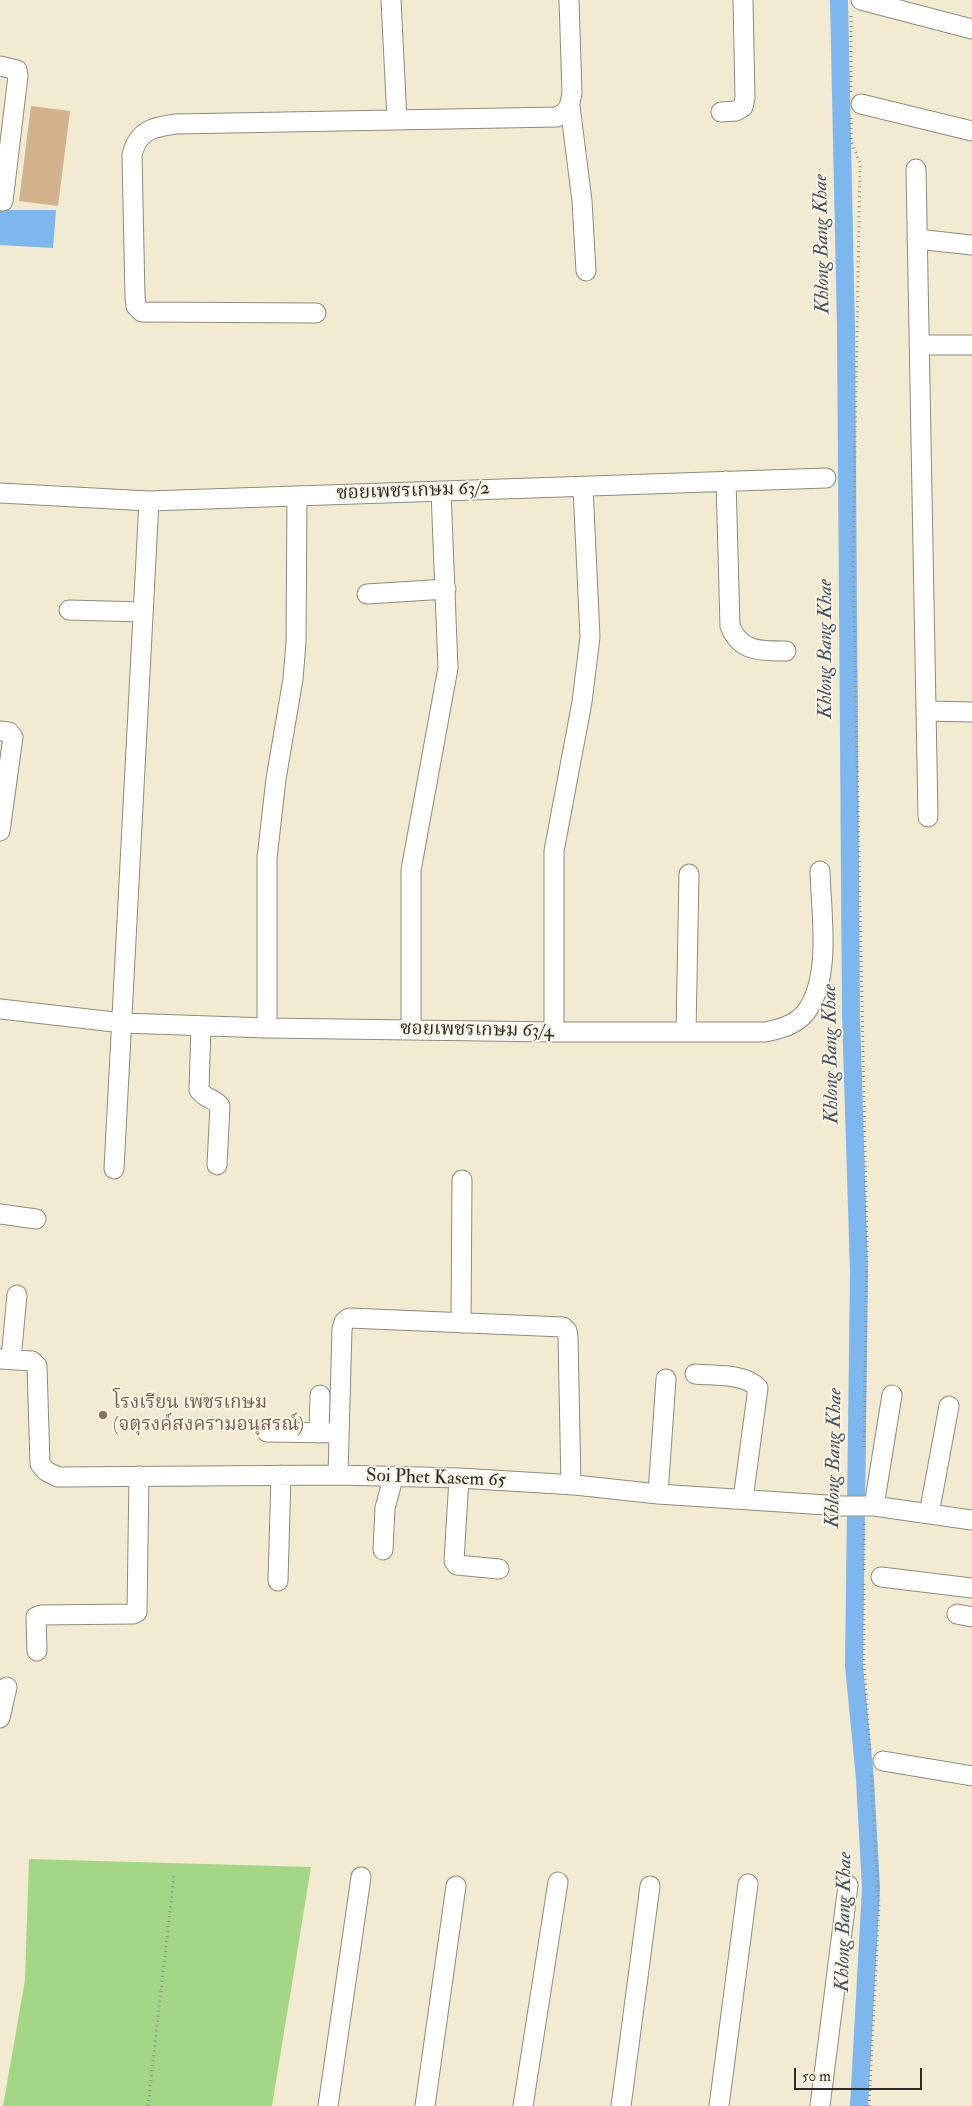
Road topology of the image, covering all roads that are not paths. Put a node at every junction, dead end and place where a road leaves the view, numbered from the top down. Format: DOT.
graph roads {
  1 [pos="392,0"];
  2 [pos="569,0"];
  3 [pos="743,0"];
  4 [pos="856,5"];
  5 [pos="972,29"];
  6 [pos="6,66"];
  7 [pos="854,104"];
  8 [pos="570,106"];
  9 [pos="721,112"];
  10 [pos="397,120"];
  11 [pos="972,131"];
  12 [pos="916,169"];
  13 [pos="3,174"];
  14 [pos="4,201"];
  15 [pos="917,239"];
  16 [pos="972,245"];
  17 [pos="586,271"];
  18 [pos="316,313"];
  19 [pos="919,345"];
  20 [pos="972,345"];
  21 [pos="826,478"];
  22 [pos="726,482"];
  23 [pos="583,487"];
  24 [pos="441,491"];
  25 [pos="0,493"];
  26 [pos="297,496"];
  27 [pos="149,501"];
  28 [pos="446,589"];
  29 [pos="367,594"];
  30 [pos="69,610"];
  31 [pos="143,612"];
  32 [pos="786,651"];
  33 [pos="926,711"];
  34 [pos="972,712"];
  35 [pos="0,731"];
  36 [pos="928,817"];
  37 [pos="0,831"];
  38 [pos="820,871"];
  39 [pos="689,874"];
  40 [pos="0,1009"];
  41 [pos="123,1023"];
  42 [pos="201,1026"];
  43 [pos="267,1028"];
  44 [pos="411,1030"];
  45 [pos="686,1031"];
  46 [pos="554,1032"];
  47 [pos="217,1165"];
  48 [pos="114,1170"];
  49 [pos="462,1180"];
  50 [pos="0,1214"];
  51 [pos="36,1219"];
  52 [pos="17,1295"];
  53 [pos="460,1323"];
  54 [pos="6,1359"];
  55 [pos="695,1374"];
  56 [pos="666,1379"];
  57 [pos="320,1394"];
  58 [pos="892,1395"];
  59 [pos="949,1406"];
  60 [pos="267,1432"];
  61 [pos="319,1433"];
  62 [pos="339,1433"];
  63 [pos="281,1475"];
  64 [pos="338,1475"];
  65 [pos="139,1476"];
  66 [pos="390,1478"];
  67 [pos="459,1478"];
  68 [pos="571,1485"];
  69 [pos="658,1494"];
  70 [pos="743,1499"];
  71 [pos="870,1510"];
  72 [pos="929,1514"];
  73 [pos="972,1520"];
  74 [pos="383,1550"];
  75 [pos="499,1569"];
  76 [pos="881,1577"];
  77 [pos="278,1581"];
  78 [pos="972,1588"];
  79 [pos="37,1651"];
  80 [pos="8,1687"];
  81 [pos="0,1718"];
  82 [pos="875,1761"];
  83 [pos="972,1776"];
  84 [pos="361,1877"];
  85 [pos="558,1882"];
  86 [pos="748,1884"];
  87 [pos="848,1885"];
  88 [pos="456,1886"];
  89 [pos="650,1886"];
  90 [pos="328,2106"];
  91 [pos="425,2106"];
  92 [pos="523,2106"];
  93 [pos="621,2106"];
  94 [pos="719,2106"];
  95 [pos="820,2106"];
  1 -- 10 [label="street"];
  2 -- 8 [label="street"];
  3 -- 9 [label="street"];
  4 -- 5 [label="street"];
  6 -- 13 [label="street"];
  7 -- 11 [label="street"];
  8 -- 10 [label="street"];
  8 -- 17 [label="street"];
  10 -- 18 [label="street"];
  12 -- 15 [label="street"];
  13 -- 14 [label="street"];
  15 -- 16 [label="street"];
  15 -- 19 [label="street"];
  19 -- 20 [label="street"];
  19 -- 33 [label="street"];
  21 -- 22 [label="street, ซอยเพชรเกษม 63/2"];
  22 -- 23 [label="street, ซอยเพชรเกษม 63/2"];
  22 -- 32 [label="street"];
  23 -- 24 [label="street, ซอยเพชรเกษม 63/2"];
  23 -- 46 [label="street"];
  24 -- 26 [label="street, ซอยเพชรเกษม 63/2"];
  24 -- 28 [label="street"];
  25 -- 27 [label="street, ซอยเพชรเกษม 63/2"];
  26 -- 27 [label="street, ซอยเพชรเกษม 63/2"];
  26 -- 43 [label="street"];
  27 -- 31 [label="street"];
  28 -- 29 [label="street"];
  28 -- 44 [label="street"];
  30 -- 31 [label="street"];
  31 -- 41 [label="street"];
  33 -- 34 [label="street"];
  33 -- 36 [label="street"];
  35 -- 37 [label="street"];
  38 -- 45 [label="street, ซอยเพชรเกษม 63/4"];
  39 -- 45 [label="street"];
  40 -- 41 [label="street, ซอยเพชรเกษม 63/4"];
  41 -- 42 [label="street, ซอยเพชรเกษม 63/4"];
  41 -- 48 [label="street"];
  42 -- 43 [label="street, ซอยเพชรเกษม 63/4"];
  42 -- 47 [label="street"];
  43 -- 44 [label="street, ซอยเพชรเกษม 63/4"];
  44 -- 46 [label="street, ซอยเพชรเกษม 63/4"];
  45 -- 46 [label="street, ซอยเพชรเกษม 63/4"];
  49 -- 53 [label="street"];
  50 -- 51 [label="street"];
  52 -- 54 [label="street"];
  53 -- 62 [label="street"];
  53 -- 68 [label="street"];
  54 -- 65 [label="street, Soi Phet Kasem 65"];
  55 -- 70 [label="street"];
  56 -- 69 [label="street"];
  57 -- 61 [label="street"];
  58 -- 71 [label="street"];
  59 -- 72 [label="street"];
  60 -- 61 [label="street"];
  61 -- 62 [label="street"];
  62 -- 64 [label="street"];
  63 -- 64 [label="street, Soi Phet Kasem 65"];
  63 -- 65 [label="street, Soi Phet Kasem 65"];
  63 -- 77 [label="street"];
  64 -- 66 [label="street, Soi Phet Kasem 65"];
  65 -- 79 [label="street"];
  66 -- 67 [label="street, Soi Phet Kasem 65"];
  66 -- 74 [label="street"];
  67 -- 68 [label="street, Soi Phet Kasem 65"];
  67 -- 75 [label="street"];
  68 -- 69 [label="street, Soi Phet Kasem 65"];
  69 -- 70 [label="street, Soi Phet Kasem 65"];
  70 -- 71 [label="street, Soi Phet Kasem 65"];
  71 -- 72 [label="street, Soi Phet Kasem 65"];
  72 -- 73 [label="street, Soi Phet Kasem 65"];
  76 -- 78 [label="street"];
  80 -- 81 [label="street"];
  82 -- 83 [label="street"];
  84 -- 90 [label="street"];
  85 -- 92 [label="street"];
  86 -- 94 [label="street"];
  87 -- 95 [label="street"];
  88 -- 91 [label="street"];
  89 -- 93 [label="street"];
}
